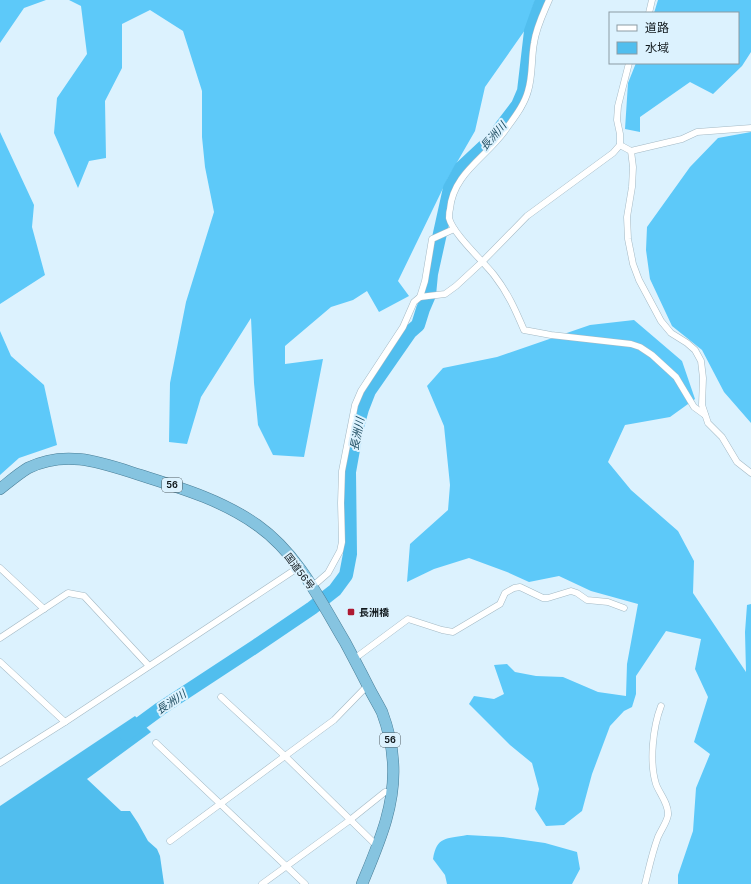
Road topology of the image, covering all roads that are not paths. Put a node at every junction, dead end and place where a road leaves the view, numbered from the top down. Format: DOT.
graph roads {
  1 [pos="549,0"];
  2 [pos="652,0"];
  3 [pos="649,12"];
  4 [pos="629,64"];
  5 [pos="751,128"];
  6 [pos="620,145"];
  7 [pos="631,151"];
  8 [pos="454,229"];
  9 [pos="482,262"];
  10 [pos="420,297"];
  11 [pos="705,415"];
  12 [pos="751,473"];
  13 [pos="0,489"];
  14 [pos="0,568"];
  15 [pos="299,568"];
  16 [pos="314,589"];
  17 [pos="624,608"];
  18 [pos="44,609"];
  19 [pos="0,638"];
  20 [pos="354,659"];
  21 [pos="0,662"];
  22 [pos="149,666"];
  23 [pos="368,685"];
  24 [pos="221,697"];
  25 [pos="661,706"];
  26 [pos="65,722"];
  27 [pos="156,743"];
  28 [pos="284,756"];
  29 [pos="0,764"];
  30 [pos="393,792"];
  31 [pos="220,803"];
  32 [pos="350,820"];
  33 [pos="170,841"];
  34 [pos="379,843"];
  35 [pos="286,866"];
  36 [pos="262,884"];
  37 [pos="305,884"];
  38 [pos="362,884"];
  39 [pos="645,884"];
  1 -- 8 [label="street"];
  2 -- 3 [label="street"];
  4 -- 6 [label="street"];
  5 -- 7 [label="street"];
  6 -- 7 [label="street"];
  6 -- 9 [label="street"];
  7 -- 11 [label="street"];
  8 -- 9 [label="street"];
  8 -- 10 [label="street"];
  9 -- 10 [label="street"];
  9 -- 11 [label="street"];
  10 -- 16 [label="street"];
  11 -- 12 [label="street"];
  13 -- 15 [label="highway, 国道56号 / 56"];
  14 -- 18 [label="street"];
  15 -- 16 [label="highway, 国道56号 / 56"];
  15 -- 22 [label="street"];
  16 -- 20 [label="highway, 国道56号 / 56"];
  17 -- 20 [label="street"];
  18 -- 19 [label="street"];
  18 -- 22 [label="street"];
  20 -- 23 [label="highway, 国道56号 / 56"];
  21 -- 26 [label="street"];
  22 -- 26 [label="street"];
  23 -- 28 [label="street"];
  23 -- 30 [label="highway, 国道56号 / 56"];
  24 -- 28 [label="street"];
  25 -- 39 [label="street"];
  26 -- 29 [label="street"];
  27 -- 31 [label="street"];
  28 -- 31 [label="street"];
  28 -- 32 [label="street"];
  30 -- 32 [label="street"];
  30 -- 34 [label="highway, 国道56号 / 56"];
  31 -- 33 [label="street"];
  31 -- 35 [label="street"];
  32 -- 34 [label="street"];
  32 -- 35 [label="street"];
  34 -- 38 [label="highway, 国道56号 / 56"];
  35 -- 36 [label="street"];
  35 -- 37 [label="street"];
}
